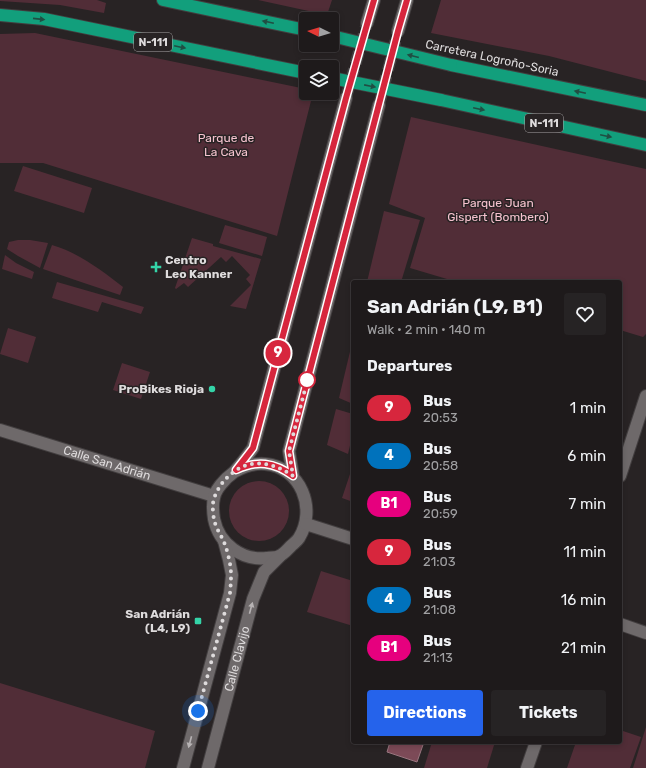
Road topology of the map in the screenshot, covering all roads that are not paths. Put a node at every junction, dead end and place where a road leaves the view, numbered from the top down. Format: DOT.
graph roads {
  1 [pos="163,0"];
  2 [pos="374,0"];
  3 [pos="407,0"];
  4 [pos="0,15"];
  5 [pos="367,23"];
  6 [pos="299,29"];
  7 [pos="398,31"];
  8 [pos="339,38"];
  9 [pos="299,72"];
  10 [pos="339,79"];
  11 [pos="346,98"];
  12 [pos="646,105"];
  13 [pos="379,106"];
  14 [pos="646,145"];
  15 [pos="646,396"];
  16 [pos="0,430"];
  17 [pos="236,470"];
  18 [pos="622,470"];
  19 [pos="293,476"];
  20 [pos="214,496"];
  21 [pos="306,524"];
  22 [pos="351,538"];
  23 [pos="224,541"];
  24 [pos="280,556"];
  25 [pos="622,625"];
  26 [pos="646,632"];
  27 [pos="535,744"];
  28 [pos="183,768"];
  29 [pos="208,768"];
  30 [pos="528,768"];
  6 -- 1 [label="highway, one-way"];
  2 -- 5 [label="street"];
  3 -- 7 [label="street"];
  4 -- 9 [label="highway, N-111, one-way"];
  12 -- 8 [label="highway, Carretera Logroño-Soria, one-way, bridge"];
  10 -- 14 [label="highway, N-111, one-way, bridge"];
  11 -- 17 [label="street"];
  13 -- 19 [label="street"];
  15 -- 18 [label="street"];
  16 -- 20 [label="street, Calle San Adrián"];
  17 -- 19 [label="street"];
  17 -- 20 [label="street"];
  19 -- 21 [label="street"];
  20 -- 23 [label="street"];
  21 -- 22 [label="street"];
  21 -- 24 [label="street"];
  23 -- 24 [label="street"];
  23 -- 28 [label="street, Calle Clavijo, one-way"];
  29 -- 24 [label="street, Calle Clavijo, one-way"];
  25 -- 26 [label="street"];
  27 -- 30 [label="street"];
}
